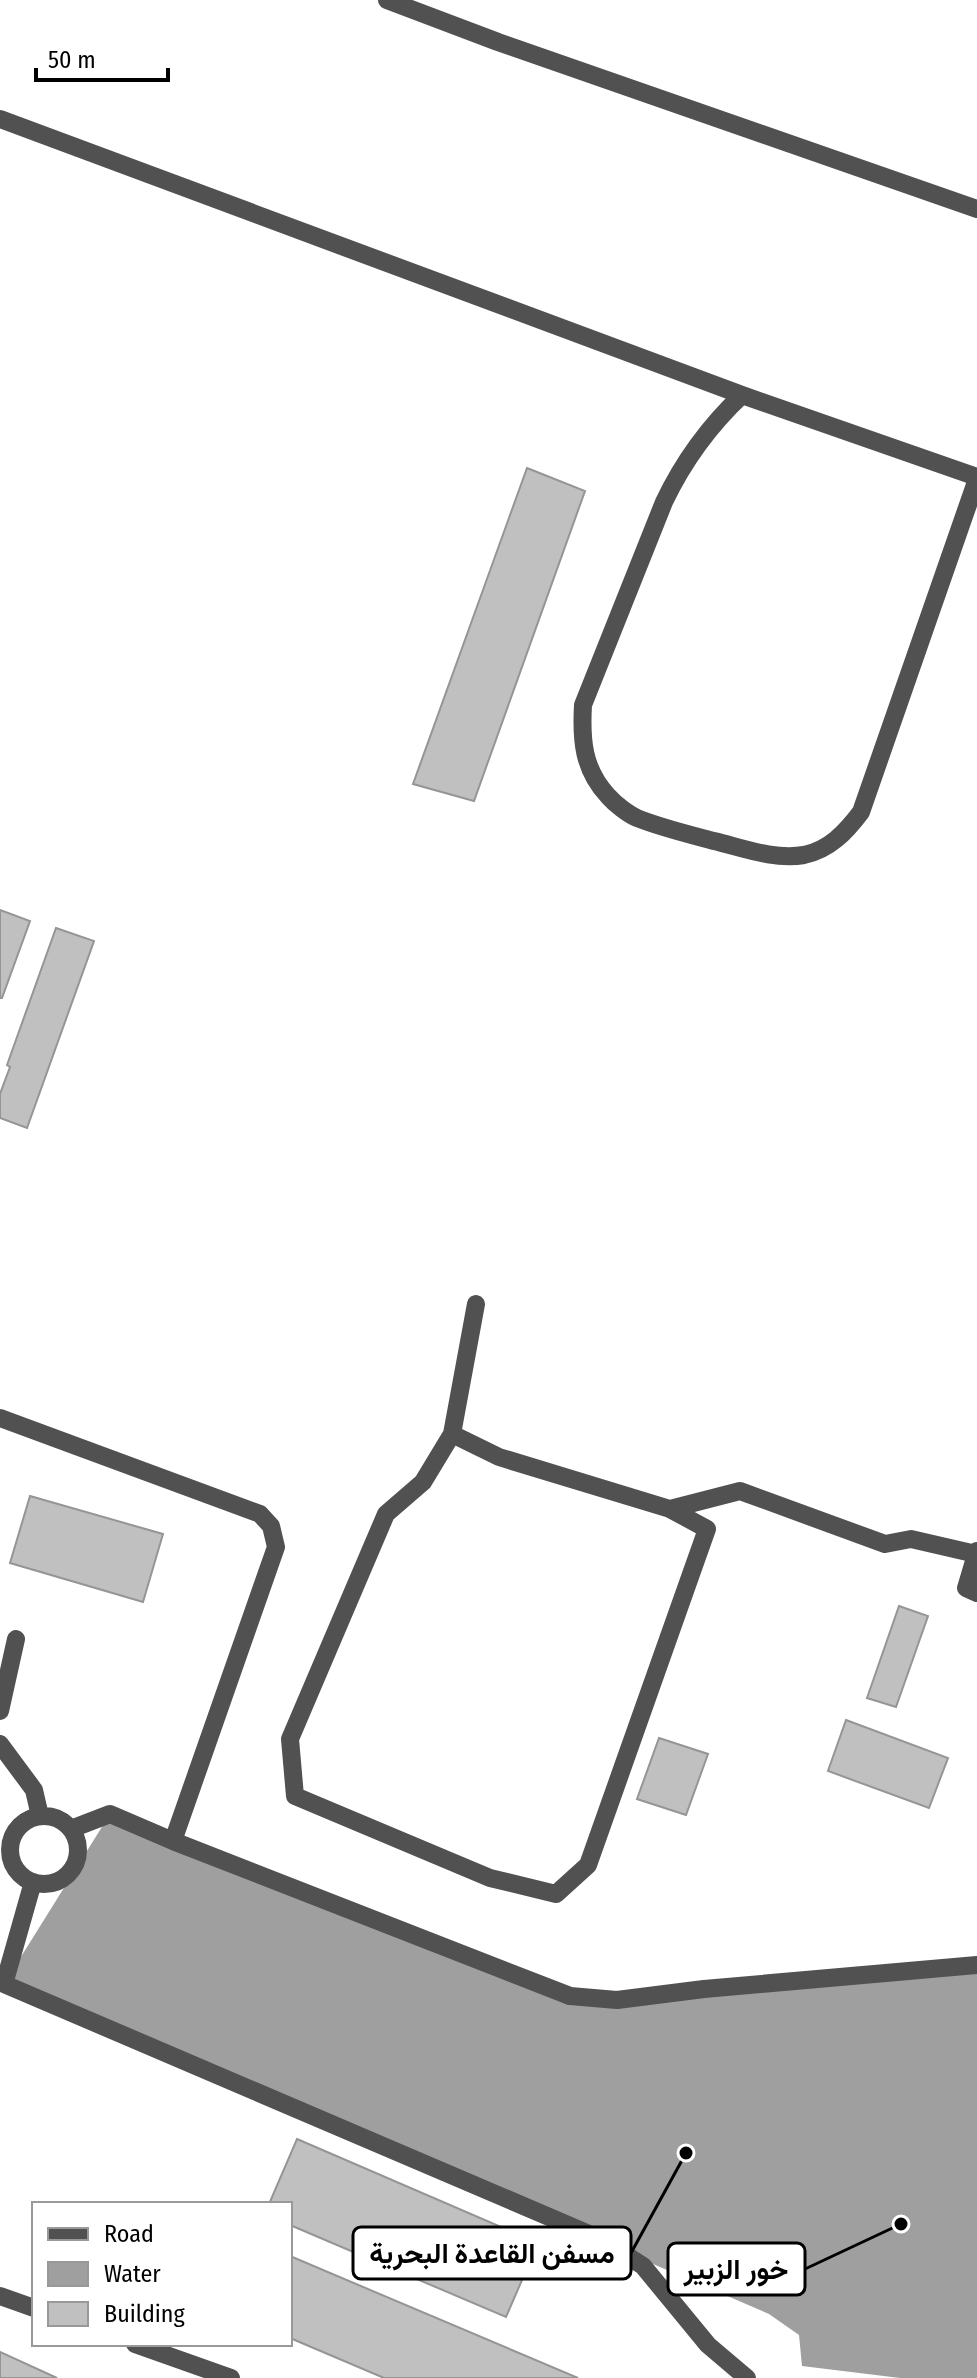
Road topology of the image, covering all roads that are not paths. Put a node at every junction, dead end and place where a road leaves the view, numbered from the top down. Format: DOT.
graph roads {
  1 [pos="387,0"];
  2 [pos="0,119"];
  3 [pos="977,209"];
  4 [pos="742,395"];
  5 [pos="977,478"];
  6 [pos="476,1304"];
  7 [pos="0,1418"];
  8 [pos="452,1434"];
  9 [pos="670,1509"];
  10 [pos="977,1553"];
  11 [pos="977,1593"];
  12 [pos="16,1639"];
  13 [pos="0,1711"];
  14 [pos="0,1744"];
  15 [pos="40,1816"];
  16 [pos="71,1829"];
  17 [pos="173,1841"];
  18 [pos="6,1858"];
  19 [pos="33,1882"];
  20 [pos="977,1965"];
  21 [pos="2,1992"];
  22 [pos="0,2296"];
  23 [pos="32,2307"];
  24 [pos="141,2346"];
  25 [pos="231,2378"];
  26 [pos="747,2378"];
  1 -- 3 [label="lane"];
  2 -- 4 [label="lane"];
  4 -- 5 [label="lane"];
  4 -- 5 [label="lane"];
  6 -- 8 [label="lane"];
  7 -- 17 [label="lane"];
  8 -- 9 [label="lane"];
  8 -- 9 [label="lane"];
  9 -- 10 [label="lane"];
  10 -- 11 [label="lane"];
  12 -- 13 [label="lane"];
  14 -- 15 [label="lane"];
  15 -- 16 [label="lane"];
  15 -- 18 [label="lane"];
  16 -- 17 [label="lane"];
  16 -- 19 [label="lane"];
  17 -- 20 [label="lane"];
  18 -- 19 [label="lane"];
  19 -- 21 [label="lane"];
  21 -- 26 [label="lane"];
  22 -- 23 [label="lane"];
  24 -- 25 [label="lane"];
}
